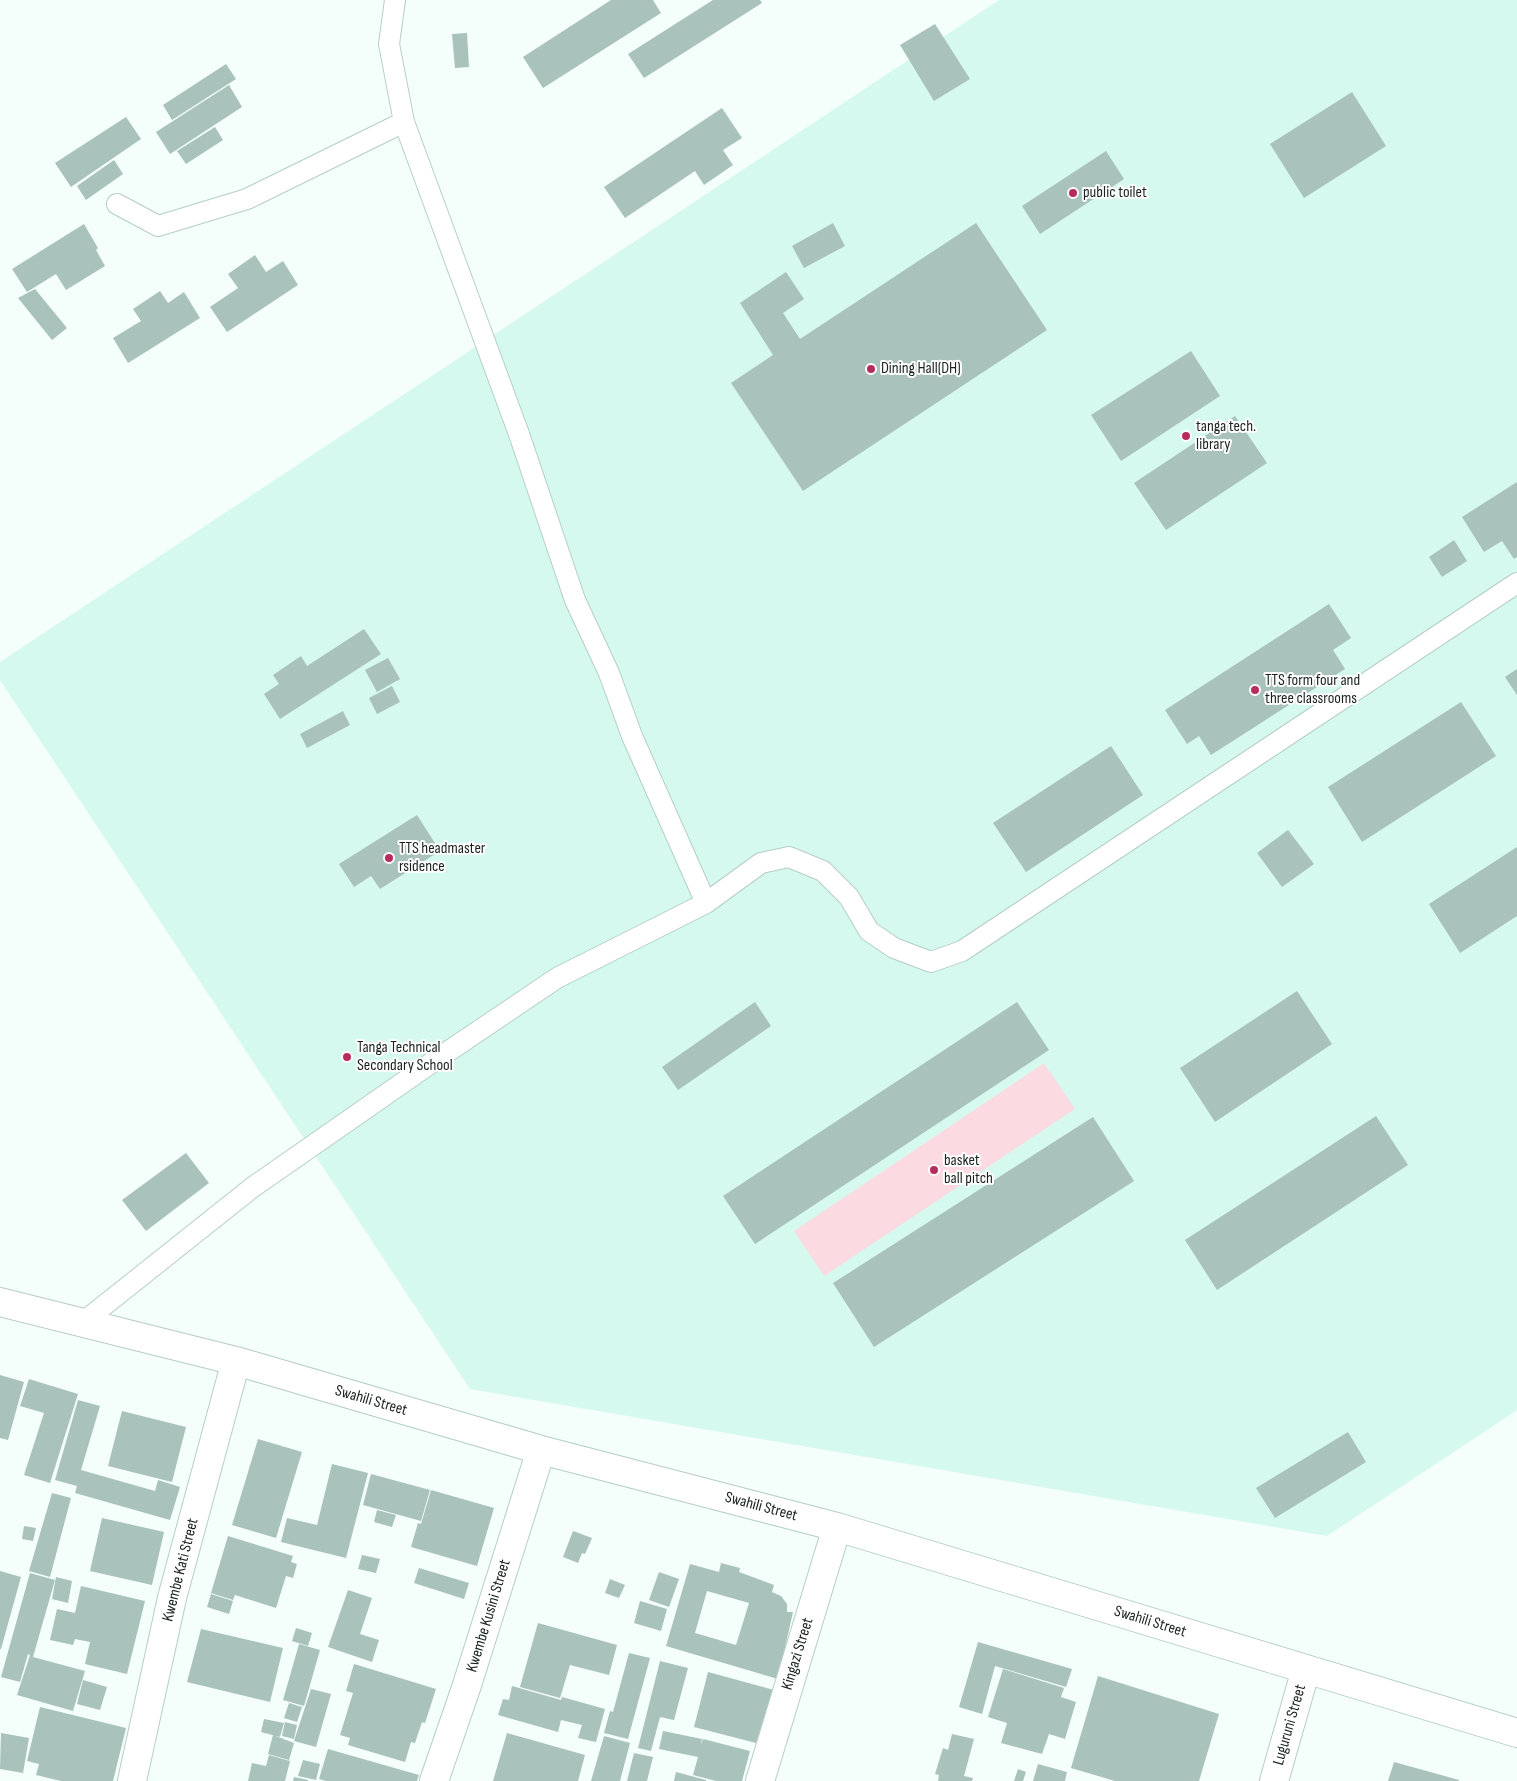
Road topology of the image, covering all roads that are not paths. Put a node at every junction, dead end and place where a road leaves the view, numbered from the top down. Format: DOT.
graph roads {
  1 [pos="395,0"];
  2 [pos="404,122"];
  3 [pos="117,204"];
  4 [pos="1517,583"];
  5 [pos="706,902"];
  6 [pos="0,1302"];
  7 [pos="82,1323"];
  8 [pos="236,1362"];
  9 [pos="541,1450"];
  10 [pos="837,1527"];
  11 [pos="1306,1669"];
  12 [pos="1517,1733"];
  13 [pos="132,1781"];
  14 [pos="434,1781"];
  15 [pos="760,1781"];
  16 [pos="1274,1781"];
  1 -- 2 [label="lane"];
  2 -- 3 [label="lane"];
  2 -- 5 [label="lane"];
  4 -- 5 [label="lane"];
  5 -- 7 [label="lane"];
  6 -- 7 [label="street, Swahili Street"];
  7 -- 8 [label="street, Swahili Street"];
  8 -- 9 [label="street, Swahili Street"];
  8 -- 13 [label="street, Kwembe Kati Street"];
  9 -- 10 [label="street, Swahili Street"];
  9 -- 14 [label="street, Kwembe Kusini Street"];
  10 -- 11 [label="street, Swahili Street"];
  10 -- 15 [label="street, Kingazi Street"];
  11 -- 12 [label="street, Swahili Street"];
  11 -- 16 [label="street, Luguruni Street"];
}
